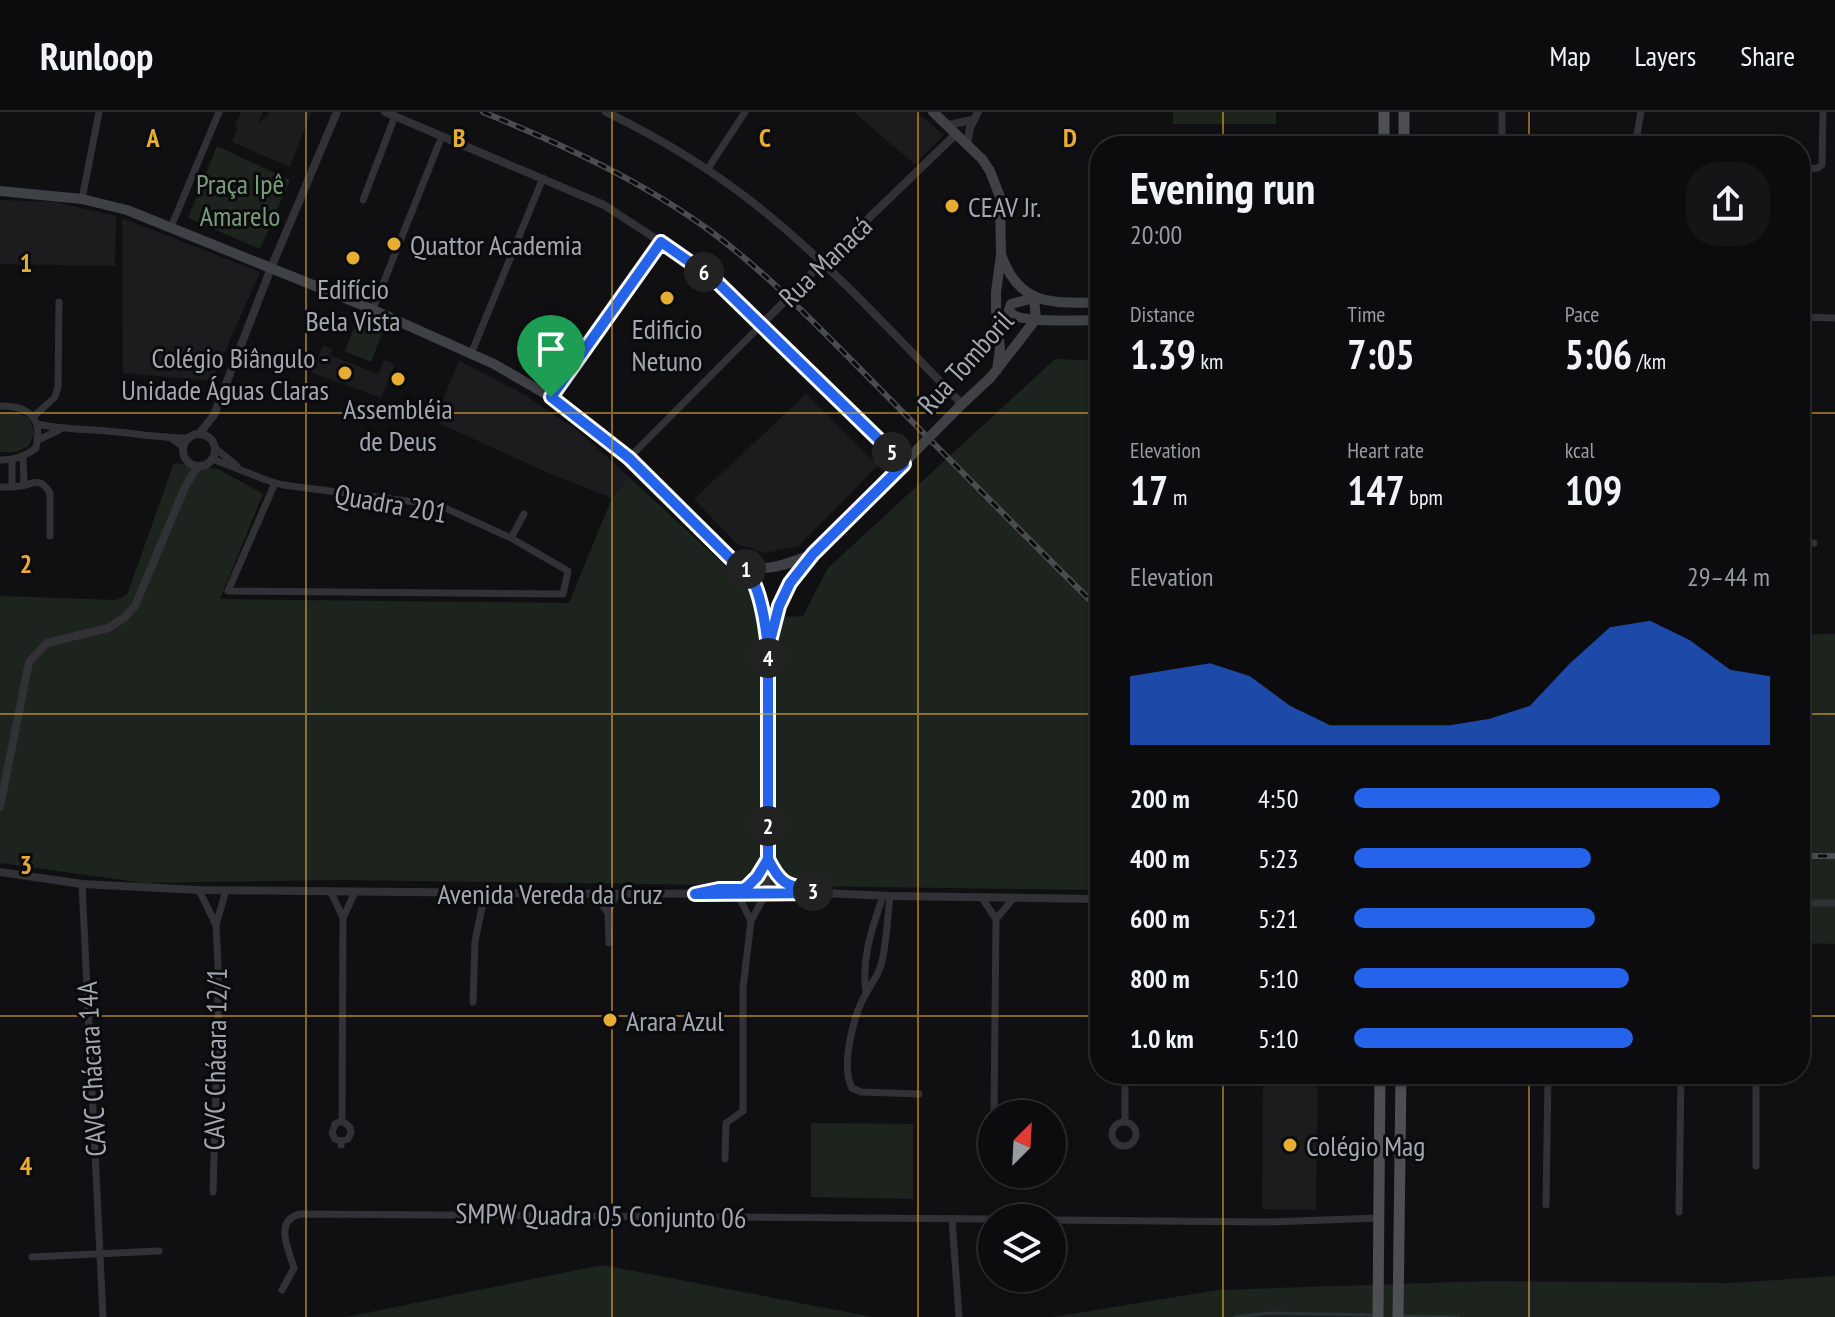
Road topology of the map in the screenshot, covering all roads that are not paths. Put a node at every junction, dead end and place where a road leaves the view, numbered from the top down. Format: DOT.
graph roads {
  1 [pos="99,112"];
  2 [pos="219,112"];
  3 [pos="337,112"];
  4 [pos="385,112"];
  5 [pos="606,112"];
  6 [pos="745,112"];
  7 [pos="933,112"];
  8 [pos="1384,112"];
  9 [pos="1404,112"];
  10 [pos="1502,112"];
  11 [pos="1641,112"];
  12 [pos="1823,112"];
  13 [pos="395,116"];
  14 [pos="975,116"];
  15 [pos="952,130"];
  16 [pos="442,136"];
  17 [pos="1384,136"];
  18 [pos="1404,136"];
  19 [pos="1502,136"];
  20 [pos="1637,136"];
  21 [pos="967,145"];
  22 [pos="1810,169"];
  23 [pos="707,170"];
  24 [pos="543,178"];
  25 [pos="0,191"];
  26 [pos="82,199"];
  27 [pos="363,200"];
  28 [pos="171,227"];
  29 [pos="661,242"];
  30 [pos="1001,255"];
  31 [pos="822,263"];
  32 [pos="271,268"];
  33 [pos="1034,298"];
  34 [pos="59,302"];
  35 [pos="1090,303"];
  36 [pos="373,309"];
  37 [pos="1810,317"];
  38 [pos="1835,318"];
  39 [pos="1036,319"];
  40 [pos="1090,320"];
  41 [pos="762,324"];
  42 [pos="471,354"];
  43 [pos="997,370"];
  44 [pos="551,397"];
  45 [pos="960,405"];
  46 [pos="0,406"];
  47 [pos="214,415"];
  48 [pos="35,421"];
  49 [pos="61,429"];
  50 [pos="199,434"];
  51 [pos="171,438"];
  52 [pos="188,438"];
  53 [pos="38,440"];
  54 [pos="214,444"];
  55 [pos="183,447"];
  56 [pos="23,456"];
  57 [pos="4,458"];
  58 [pos="629,458"];
  59 [pos="212,459"];
  60 [pos="189,462"];
  61 [pos="905,462"];
  62 [pos="198,466"];
  63 [pos="241,470"];
  64 [pos="275,483"];
  65 [pos="24,485"];
  66 [pos="0,487"];
  67 [pos="12,487"];
  68 [pos="185,487"];
  69 [pos="524,514"];
  70 [pos="50,536"];
  71 [pos="511,538"];
  72 [pos="1810,543"];
  73 [pos="1814,543"];
  74 [pos="813,554"];
  75 [pos="745,568"];
  76 [pos="768,649"];
  77 [pos="0,807"];
  78 [pos="768,859"];
  79 [pos="1,872"];
  80 [pos="82,884"];
  81 [pos="199,890"];
  82 [pos="226,890"];
  83 [pos="331,892"];
  84 [pos="355,892"];
  85 [pos="485,893"];
  86 [pos="737,893"];
  87 [pos="766,893"];
  88 [pos="823,893"];
  89 [pos="594,894"];
  90 [pos="695,894"];
  91 [pos="616,895"];
  92 [pos="887,896"];
  93 [pos="982,898"];
  94 [pos="1013,899"];
  95 [pos="1090,899"];
  96 [pos="1810,903"];
  97 [pos="1835,903"];
  98 [pos="608,913"];
  99 [pos="343,918"];
  100 [pos="996,919"];
  101 [pos="751,921"];
  102 [pos="216,925"];
  103 [pos="609,943"];
  104 [pos="866,992"];
  105 [pos="473,1002"];
  106 [pos="1125,1084"];
  107 [pos="1380,1084"];
  108 [pos="1401,1084"];
  109 [pos="1548,1084"];
  110 [pos="1681,1084"];
  111 [pos="1756,1084"];
  112 [pos="919,1094"];
  113 [pos="994,1100"];
  114 [pos="342,1121"];
  115 [pos="1125,1121"];
  116 [pos="725,1159"];
  117 [pos="1756,1166"];
  118 [pos="213,1192"];
  119 [pos="1546,1205"];
  120 [pos="1679,1212"];
  121 [pos="1379,1218"];
  122 [pos="952,1219"];
  123 [pos="978,1219"];
  124 [pos="1066,1220"];
  125 [pos="159,1251"];
  126 [pos="100,1255"];
  127 [pos="32,1257"];
  128 [pos="282,1290"];
  129 [pos="103,1317"];
  130 [pos="959,1317"];
  131 [pos="1378,1317"];
  132 [pos="1398,1317"];
  1 -- 26 [label="street"];
  2 -- 28 [label="street"];
  3 -- 32 [label="street"];
  4 -- 13 [label="street"];
  5 -- 23 [label="street"];
  6 -- 23 [label="street"];
  7 -- 15 [label="main road"];
  8 -- 17 [label="main road"];
  9 -- 18 [label="main road"];
  10 -- 19 [label="street"];
  11 -- 20 [label="street"];
  12 -- 22 [label="street"];
  13 -- 16 [label="street"];
  13 -- 27 [label="street"];
  14 -- 15 [label="street"];
  14 -- 21 [label="street"];
  15 -- 21 [label="main road"];
  15 -- 31 [label="street, Rua Manacá"];
  16 -- 24 [label="street"];
  16 -- 36 [label="street"];
  21 -- 30 [label="main road"];
  23 -- 31 [label="street"];
  24 -- 29 [label="street"];
  24 -- 42 [label="street"];
  25 -- 26 [label="main road"];
  26 -- 28 [label="main road"];
  28 -- 32 [label="main road"];
  29 -- 41 [label="street"];
  29 -- 44 [label="street"];
  30 -- 33 [label="main road"];
  30 -- 43 [label="main road"];
  31 -- 41 [label="street, Rua Manacá, bridge"];
  31 -- 45 [label="street"];
  32 -- 36 [label="main road"];
  32 -- 47 [label="street"];
  33 -- 35 [label="main road"];
  33 -- 39 [label="main road, Rua Tomboril"];
  33 -- 39 [label="main road"];
  34 -- 48 [label="street"];
  36 -- 42 [label="main road"];
  37 -- 38 [label="street"];
  39 -- 40 [label="main road"];
  39 -- 43 [label="main road, Rua Tomboril"];
  41 -- 58 [label="street, Rua Manacá"];
  41 -- 61 [label="street"];
  42 -- 44 [label="main road"];
  43 -- 45 [label="main road, Rua Tomboril"];
  44 -- 58 [label="main road"];
  45 -- 61 [label="main road, Rua Tomboril, bridge"];
  46 -- 48 [label="street"];
  47 -- 50 [label="street"];
  47 -- 54 [label="street"];
  48 -- 49 [label="street"];
  48 -- 53 [label="street"];
  49 -- 51 [label="street"];
  49 -- 53 [label="street"];
  50 -- 52 [label="street"];
  50 -- 54 [label="street"];
  51 -- 52 [label="street"];
  51 -- 55 [label="street"];
  52 -- 55 [label="street"];
  53 -- 56 [label="street"];
  54 -- 59 [label="street"];
  54 -- 63 [label="street, Quadra 201"];
  55 -- 60 [label="street"];
  56 -- 57 [label="street"];
  56 -- 65 [label="street"];
  57 -- 67 [label="street"];
  58 -- 75 [label="main road"];
  59 -- 62 [label="street"];
  59 -- 63 [label="street, Quadra 201"];
  60 -- 62 [label="street"];
  60 -- 68 [label="street"];
  61 -- 74 [label="main road, Rua Tomboril"];
  62 -- 68 [label="street"];
  63 -- 64 [label="street, Quadra 201"];
  64 -- 71 [label="street, Quadra 201"];
  64 -- 71 [label="street, Quadra 201"];
  65 -- 67 [label="street"];
  65 -- 70 [label="street"];
  66 -- 67 [label="street"];
  68 -- 77 [label="street"];
  69 -- 71 [label="street"];
  72 -- 73 [label="street"];
  74 -- 75 [label="main road, Rua Tomboril"];
  74 -- 76 [label="street, Rua Tomboril"];
  75 -- 76 [label="street, Rua Tomboril"];
  76 -- 78 [label="street, Rua Tomboril"];
  78 -- 87 [label="street, Rua Tomboril"];
  78 -- 88 [label="street"];
  78 -- 90 [label="street"];
  79 -- 80 [label="street, Avenida Vereda da Cruz"];
  80 -- 81 [label="street, Avenida Vereda da Cruz"];
  80 -- 126 [label="street, CAVC Chácara 14A"];
  81 -- 82 [label="street, Avenida Vereda da Cruz"];
  81 -- 102 [label="street, CAVC Chácara 12/1"];
  82 -- 83 [label="street, Avenida Vereda da Cruz"];
  82 -- 102 [label="street, CAVC Chácara 12/1"];
  83 -- 84 [label="street, Avenida Vereda da Cruz"];
  83 -- 99 [label="street"];
  84 -- 85 [label="street, Avenida Vereda da Cruz"];
  84 -- 99 [label="street"];
  85 -- 89 [label="street, Avenida Vereda da Cruz"];
  85 -- 105 [label="street"];
  86 -- 87 [label="street, Avenida Vereda da Cruz"];
  86 -- 90 [label="street, Avenida Vereda da Cruz"];
  86 -- 101 [label="street"];
  87 -- 88 [label="street, Avenida Vereda da Cruz"];
  87 -- 101 [label="street"];
  88 -- 92 [label="street, Avenida Vereda da Cruz"];
  89 -- 91 [label="street, Avenida Vereda da Cruz"];
  89 -- 98 [label="street"];
  90 -- 91 [label="street, Avenida Vereda da Cruz"];
  91 -- 98 [label="street"];
  92 -- 93 [label="street, Avenida Vereda da Cruz"];
  92 -- 104 [label="street"];
  92 -- 104 [label="street"];
  93 -- 94 [label="street, Avenida Vereda da Cruz"];
  93 -- 100 [label="street"];
  94 -- 95 [label="street, Avenida Vereda da Cruz"];
  94 -- 100 [label="street"];
  96 -- 97 [label="street"];
  98 -- 103 [label="street"];
  99 -- 114 [label="street"];
  100 -- 113 [label="street"];
  101 -- 116 [label="street"];
  102 -- 118 [label="street, CAVC Chácara 12/1"];
  104 -- 112 [label="street"];
  106 -- 115 [label="street"];
  107 -- 121 [label="main road"];
  108 -- 132 [label="main road"];
  109 -- 119 [label="street"];
  110 -- 120 [label="street"];
  111 -- 117 [label="street"];
  114 -- 114 [label="street"];
  115 -- 115 [label="street"];
  121 -- 124 [label="street"];
  121 -- 131 [label="main road"];
  122 -- 123 [label="street, SMPW Quadra 05 Conjunto 06"];
  122 -- 128 [label="street, SMPW Quadra 05 Conjunto 06"];
  122 -- 130 [label="street"];
  125 -- 126 [label="street"];
  126 -- 127 [label="street"];
  126 -- 129 [label="street, CAVC Chácara 14A"];
}
